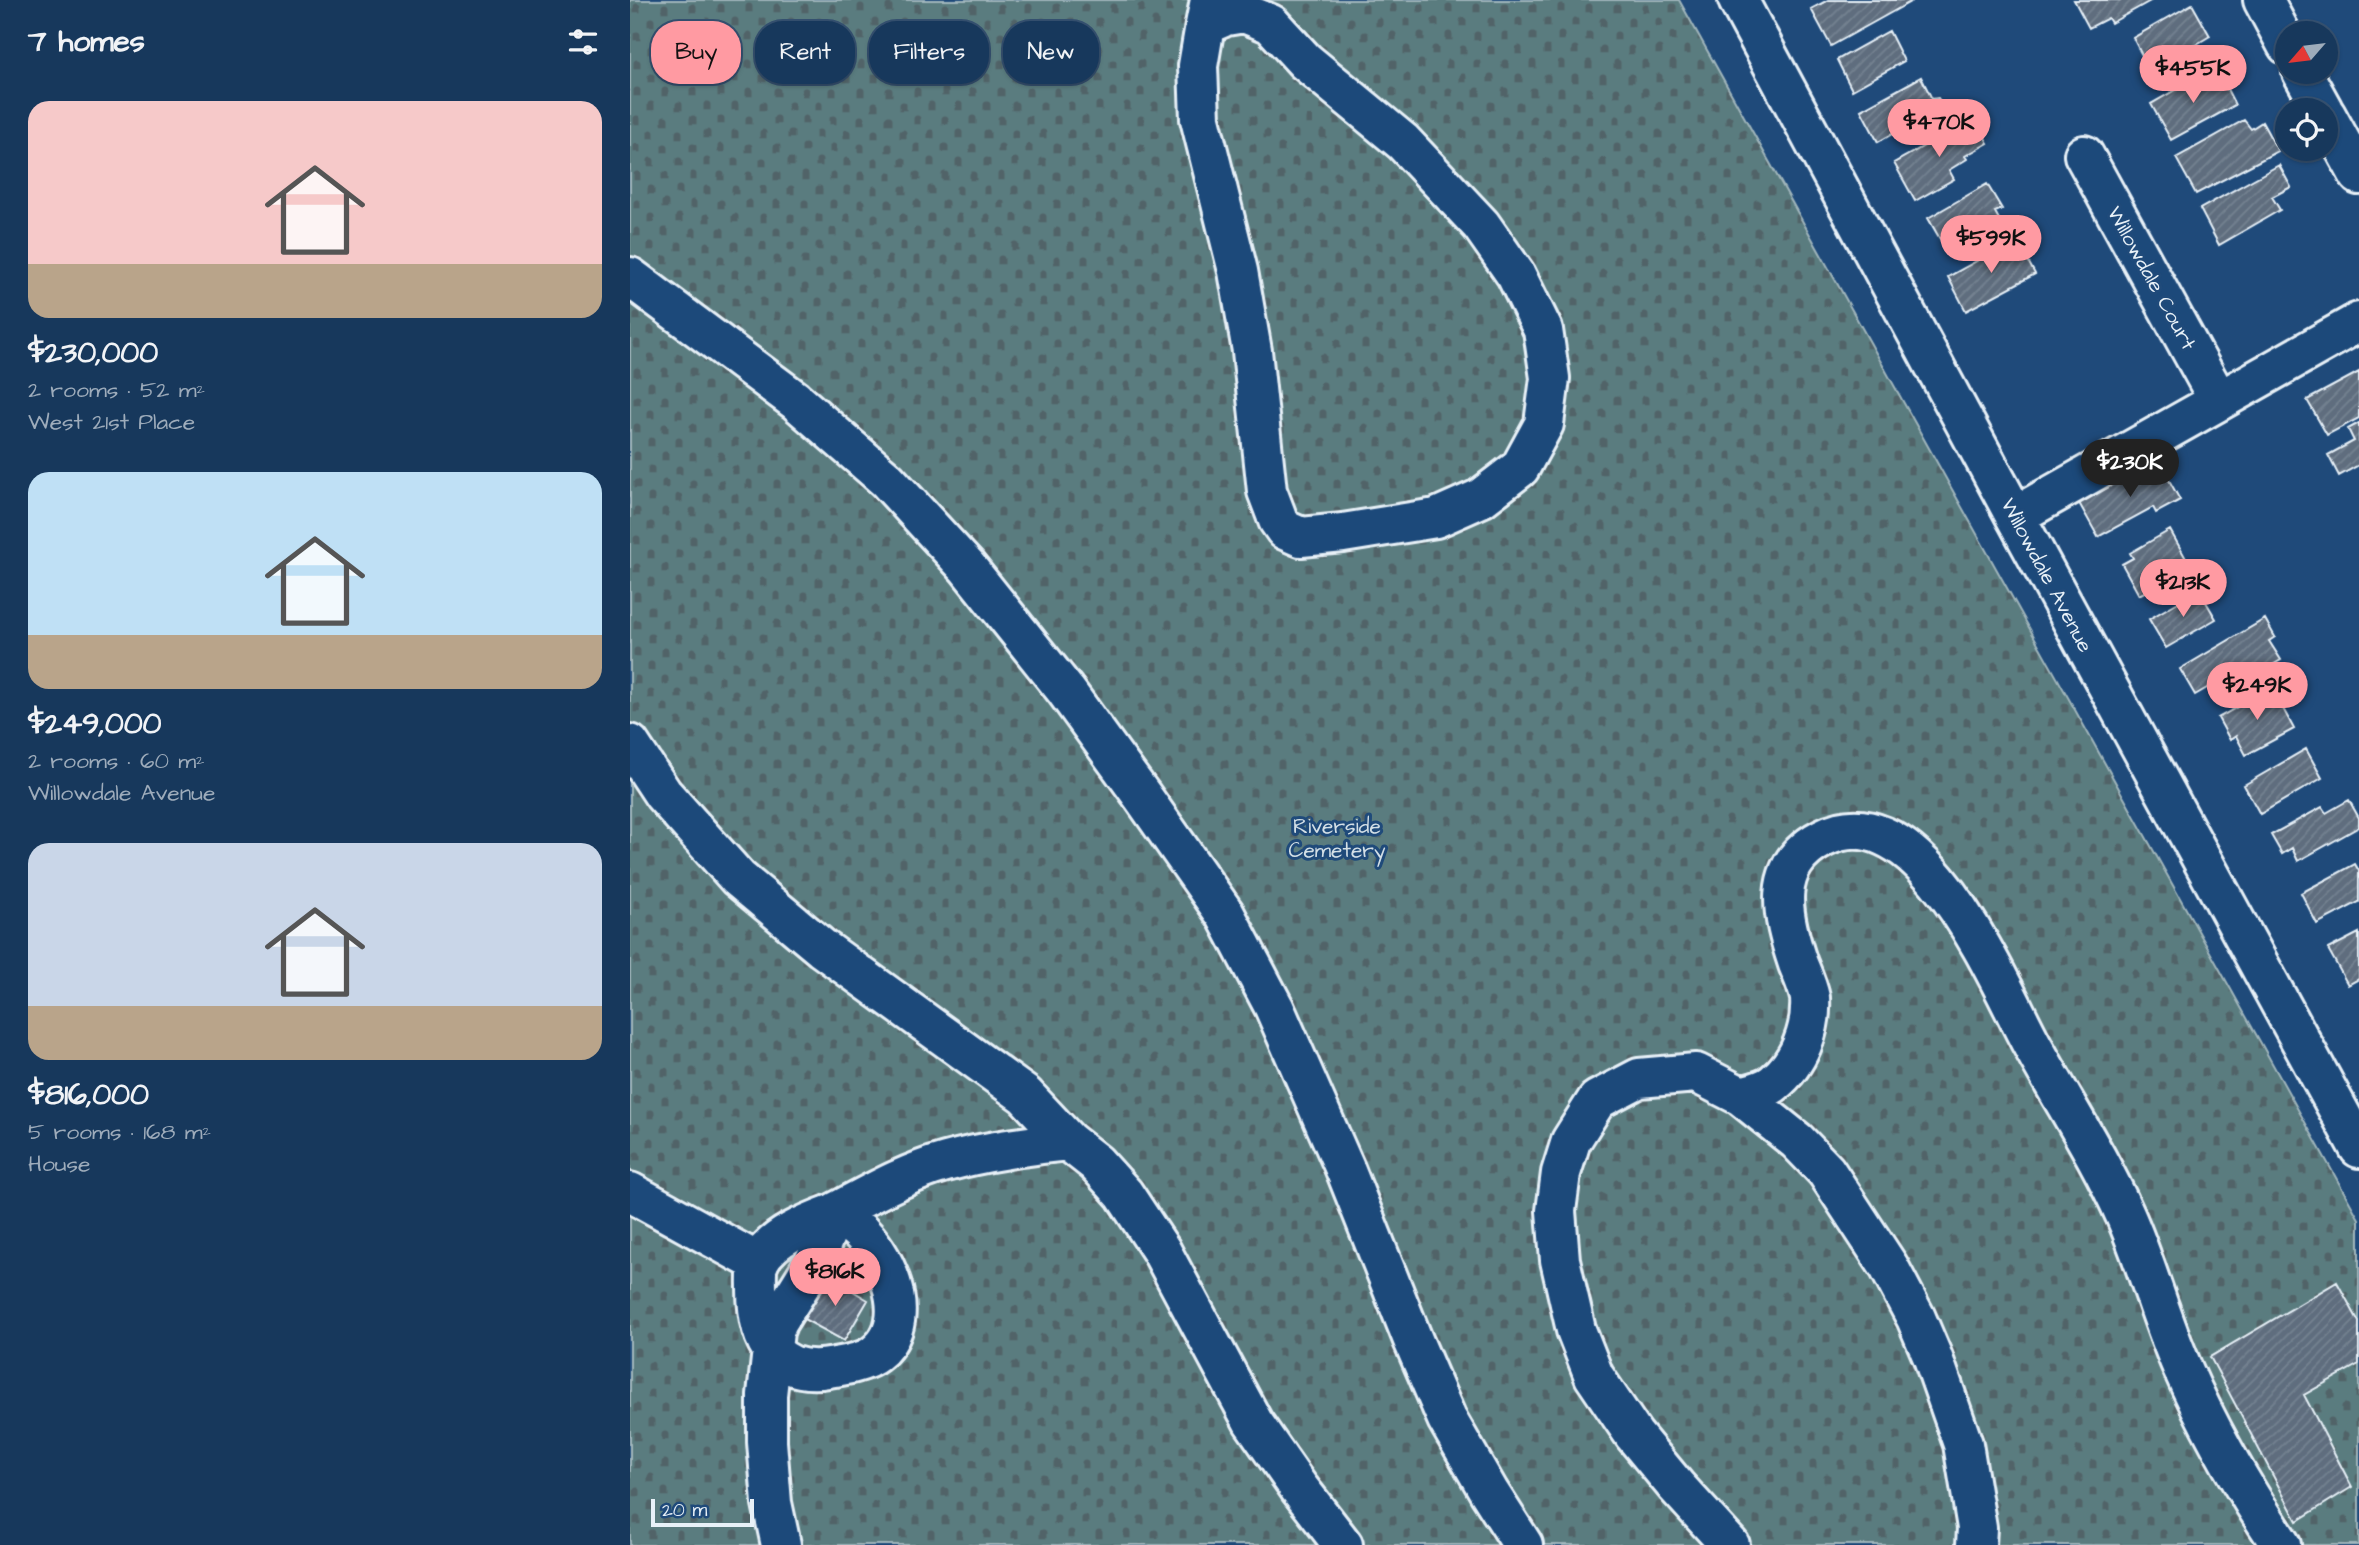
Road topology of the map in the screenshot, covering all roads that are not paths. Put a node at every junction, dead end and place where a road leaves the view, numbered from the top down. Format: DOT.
graph roads {
  1 [pos="1738,0"];
  2 [pos="2263,0"];
  3 [pos="1207,12"];
  4 [pos="2275,22"];
  5 [pos="2338,137"];
  6 [pos="2084,155"];
  7 [pos="2359,176"];
  8 [pos="630,277"];
  9 [pos="2359,323"];
  10 [pos="2219,401"];
  11 [pos="2015,516"];
  12 [pos="630,744"];
  13 [pos="1741,1096"];
  14 [pos="1068,1141"];
  15 [pos="2359,1148"];
  16 [pos="630,1192"];
  17 [pos="834,1213"];
  18 [pos="759,1263"];
  19 [pos="771,1350"];
  20 [pos="781,1545"];
  21 [pos="1343,1545"];
  22 [pos="1523,1545"];
  23 [pos="1730,1545"];
  24 [pos="1976,1545"];
  25 [pos="2281,1545"];
  1 -- 11 [label="street, Willowdale Avenue"];
  2 -- 4 [label="street"];
  3 -- 3 [label="street"];
  5 -- 7 [label="street"];
  6 -- 10 [label="street, Willowdale Court"];
  8 -- 22 [label="street"];
  9 -- 10 [label="street"];
  10 -- 11 [label="street"];
  11 -- 15 [label="street, Willowdale Avenue"];
  12 -- 14 [label="street"];
  13 -- 23 [label="street"];
  13 -- 24 [label="street"];
  13 -- 25 [label="street"];
  14 -- 17 [label="street"];
  14 -- 21 [label="street"];
  16 -- 18 [label="street"];
  17 -- 18 [label="street"];
  17 -- 19 [label="street"];
  17 -- 19 [label="street"];
  18 -- 19 [label="street"];
  19 -- 20 [label="street"];
}
